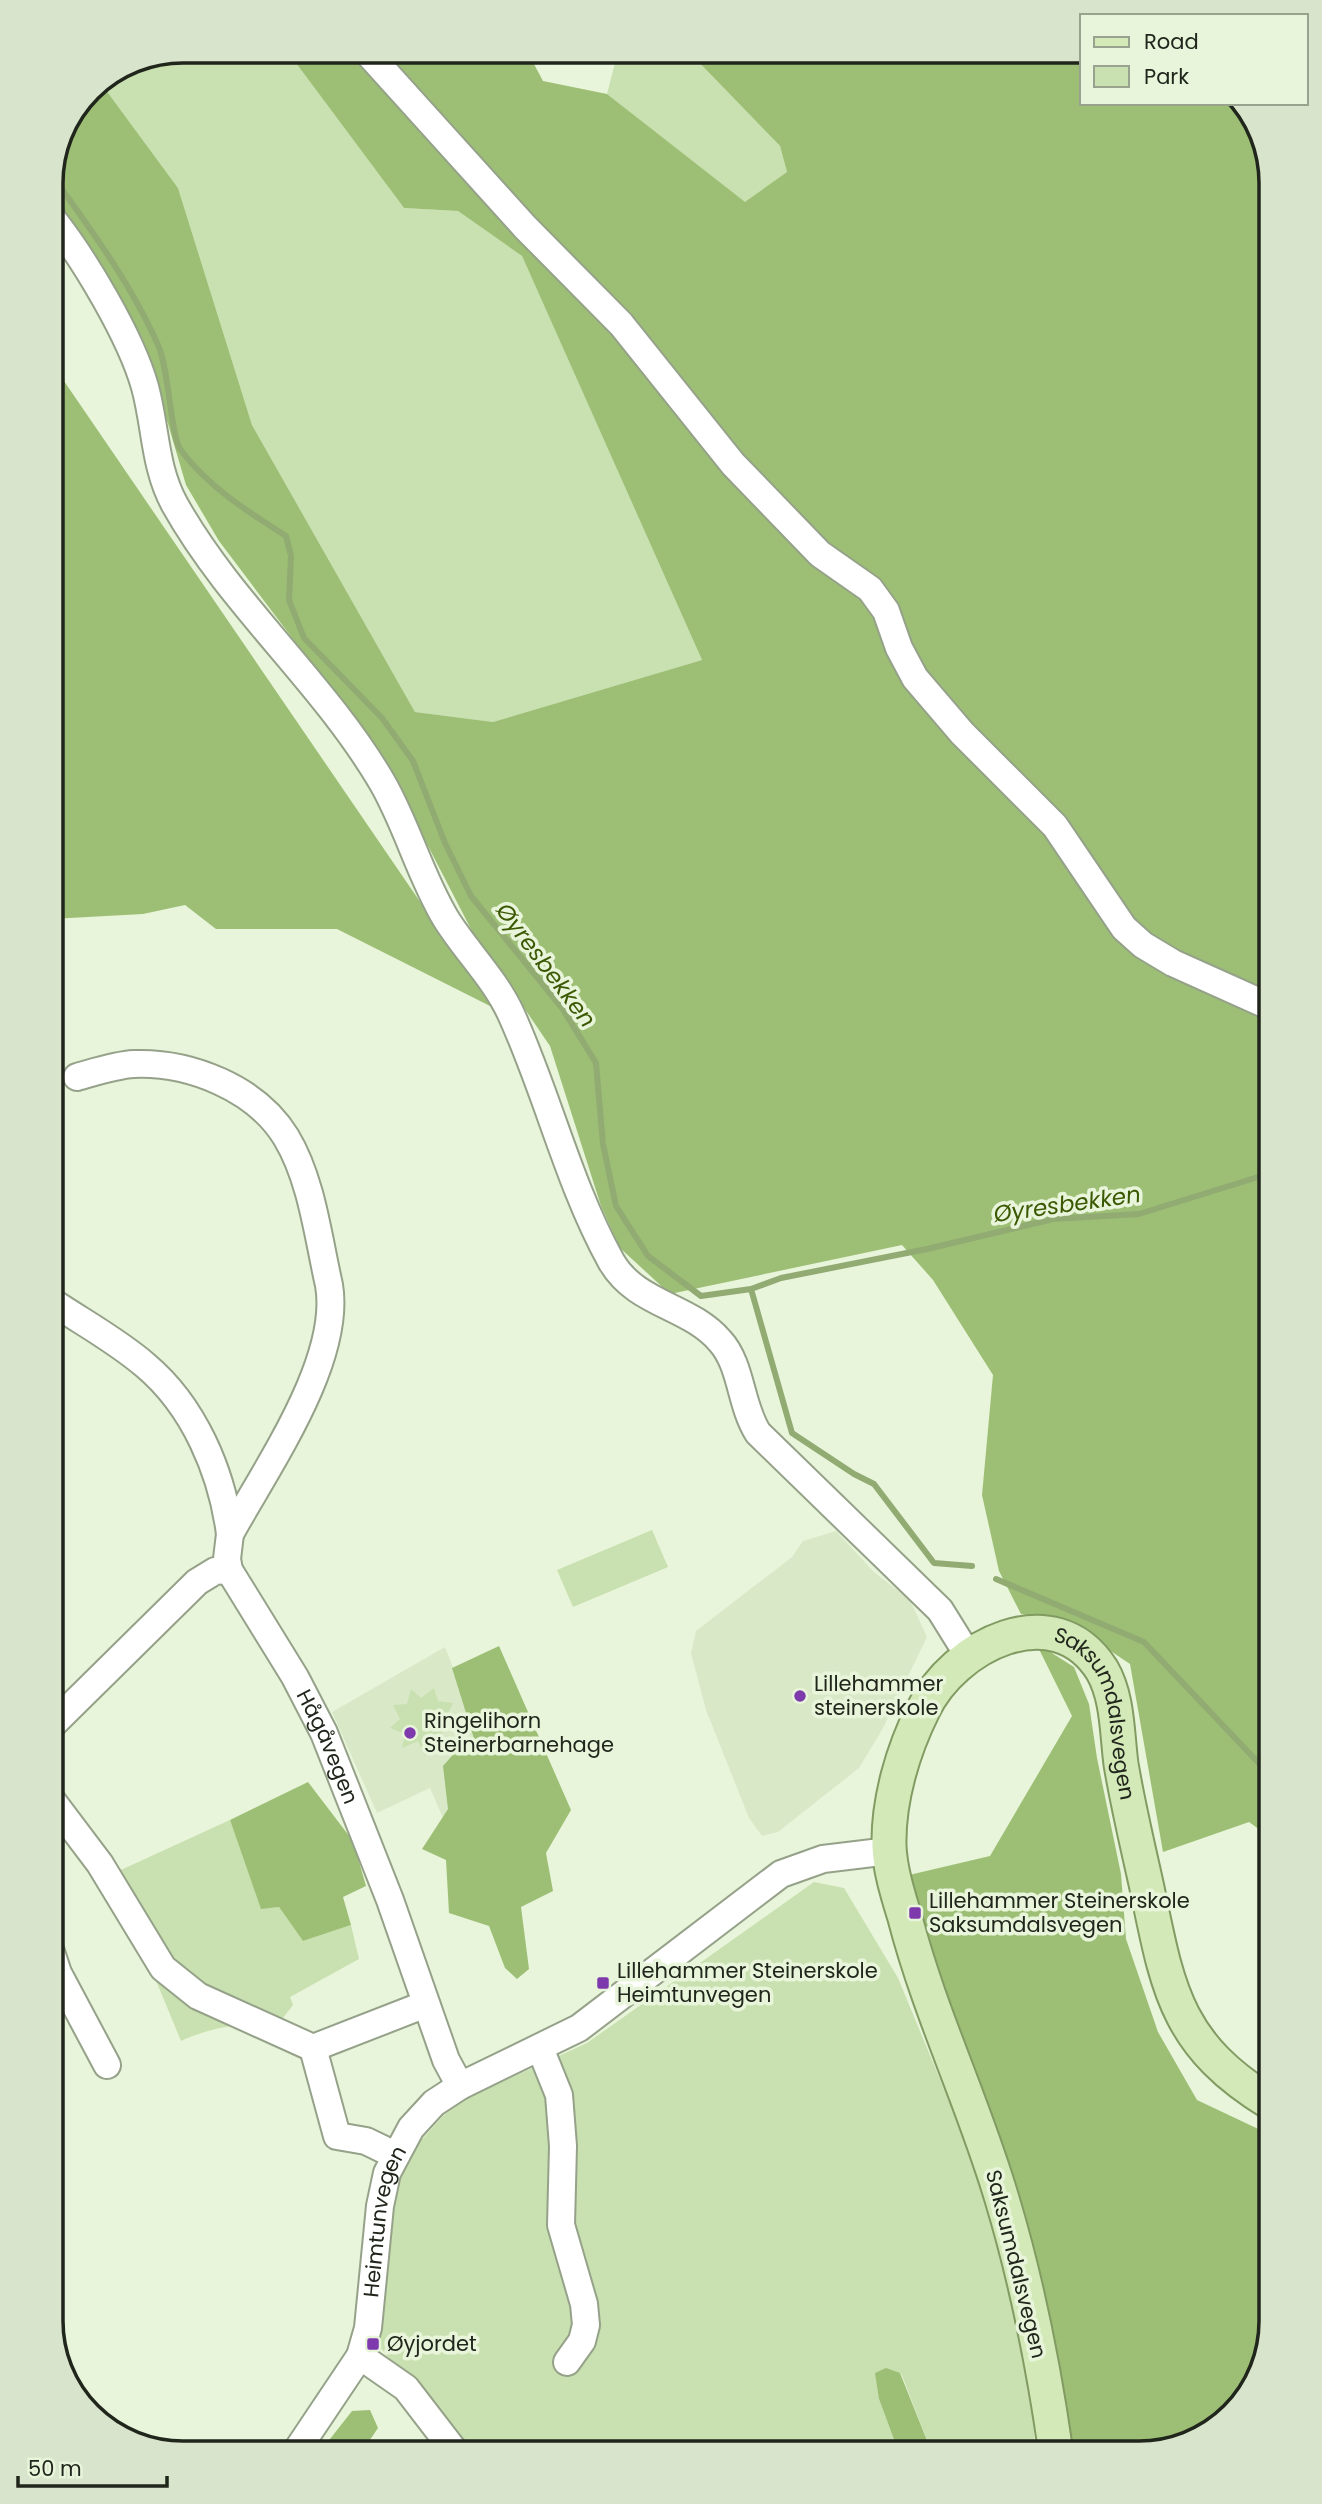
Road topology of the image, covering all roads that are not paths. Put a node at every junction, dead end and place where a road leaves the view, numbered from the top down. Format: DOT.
graph roads {
  1 [pos="377,63"];
  2 [pos="63,234"];
  3 [pos="1259,1002"];
  4 [pos="77,1077"];
  5 [pos="63,1309"];
  6 [pos="230,1534"];
  7 [pos="229,1570"];
  8 [pos="968,1655"];
  9 [pos="63,1714"];
  10 [pos="63,1816"];
  11 [pos="889,1850"];
  12 [pos="63,1982"];
  13 [pos="426,2004"];
  14 [pos="313,2048"];
  15 [pos="540,2048"];
  16 [pos="107,2065"];
  17 [pos="460,2086"];
  18 [pos="1259,2094"];
  19 [pos="395,2155"];
  20 [pos="360,2357"];
  21 [pos="567,2362"];
  22 [pos="303,2441"];
  23 [pos="447,2441"];
  24 [pos="1054,2441"];
  1 -- 3 [label="street"];
  2 -- 8 [label="street"];
  4 -- 6 [label="street"];
  5 -- 6 [label="street"];
  6 -- 7 [label="street"];
  7 -- 9 [label="street"];
  7 -- 13 [label="street, Hågåvegen"];
  8 -- 11 [label="main road, Saksumdalsvegen"];
  8 -- 18 [label="main road, Saksumdalsvegen"];
  10 -- 14 [label="street"];
  11 -- 15 [label="street, Heimtunvegen"];
  11 -- 24 [label="main road, Saksumdalsvegen"];
  12 -- 16 [label="street"];
  13 -- 14 [label="street"];
  13 -- 17 [label="street, Hågåvegen"];
  14 -- 19 [label="street"];
  15 -- 17 [label="street, Heimtunvegen"];
  15 -- 21 [label="street"];
  17 -- 19 [label="street, Heimtunvegen"];
  19 -- 20 [label="street, Heimtunvegen"];
  20 -- 22 [label="street, Heimtunvegen"];
  20 -- 23 [label="street"];
}
